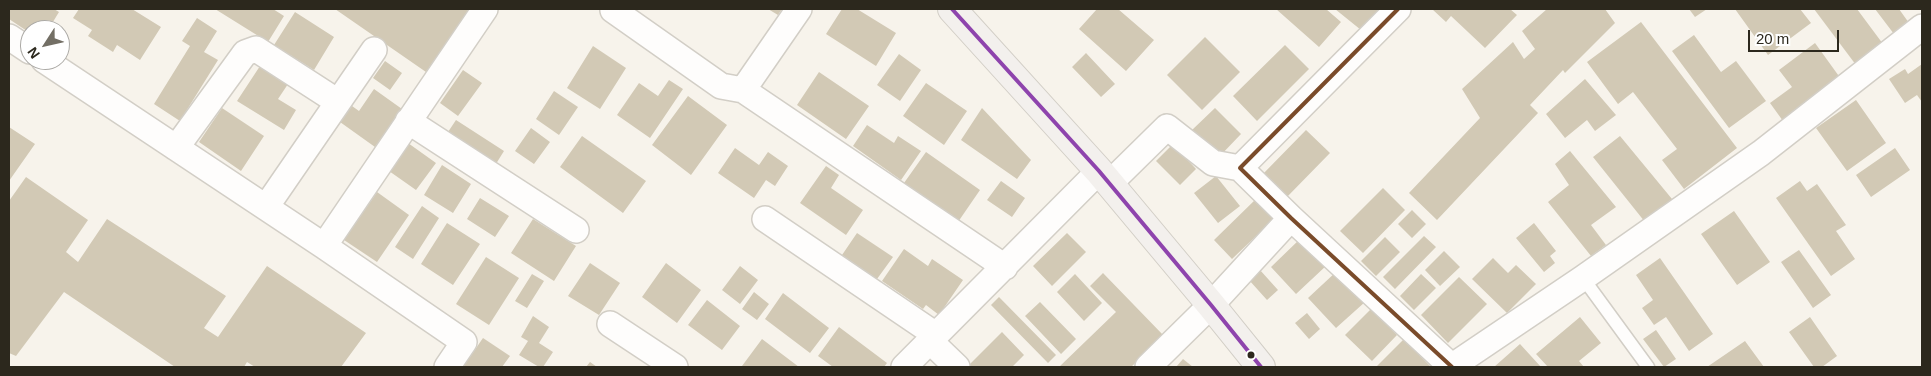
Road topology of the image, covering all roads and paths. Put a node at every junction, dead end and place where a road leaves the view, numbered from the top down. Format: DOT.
graph roads {
  1 [pos="485,9"];
  2 [pos="799,9"];
  3 [pos="952,9"];
  4 [pos="1398,9"];
  5 [pos="613,10"];
  6 [pos="1922,27"];
  7 [pos="9,37"];
  8 [pos="20,44"];
  9 [pos="374,50"];
  10 [pos="59,70"];
  11 [pos="744,90"];
  12 [pos="338,102"];
  13 [pos="408,121"];
  14 [pos="176,148"];
  15 [pos="1240,168"];
  16 [pos="1104,178"];
  17 [pos="266,207"];
  18 [pos="1291,218"];
  19 [pos="765,219"];
  20 [pos="576,230"];
  21 [pos="324,246"];
  22 [pos="1005,267"];
  23 [pos="1583,278"];
  24 [pos="1212,305"];
  25 [pos="610,324"];
  26 [pos="933,338"];
  27 [pos="447,367"];
  28 [pos="675,367"];
  29 [pos="904,367"];
  30 [pos="957,367"];
  31 [pos="1148,367"];
  32 [pos="1262,367"];
  33 [pos="1451,367"];
  34 [pos="1648,367"];
  1 -- 13 [label="street"];
  2 -- 11 [label="street"];
  3 -- 16 [label="main road"];
  4 -- 15 [label="street"];
  5 -- 11 [label="street"];
  6 -- 23 [label="street"];
  7 -- 8 [label="street"];
  9 -- 12 [label="street"];
  10 -- 14 [label="street"];
  11 -- 22 [label="street"];
  12 -- 14 [label="street"];
  12 -- 17 [label="street"];
  13 -- 20 [label="street"];
  13 -- 21 [label="street"];
  14 -- 17 [label="street"];
  15 -- 16 [label="street"];
  15 -- 18 [label="street"];
  16 -- 22 [label="street"];
  16 -- 24 [label="main road"];
  17 -- 21 [label="street"];
  18 -- 24 [label="street"];
  18 -- 33 [label="street"];
  19 -- 26 [label="street"];
  21 -- 27 [label="street"];
  22 -- 26 [label="street"];
  23 -- 33 [label="street"];
  23 -- 34 [label="lane"];
  24 -- 31 [label="street"];
  24 -- 32 [label="main road"];
  25 -- 28 [label="street"];
  26 -- 29 [label="street"];
  26 -- 30 [label="street"];
}
